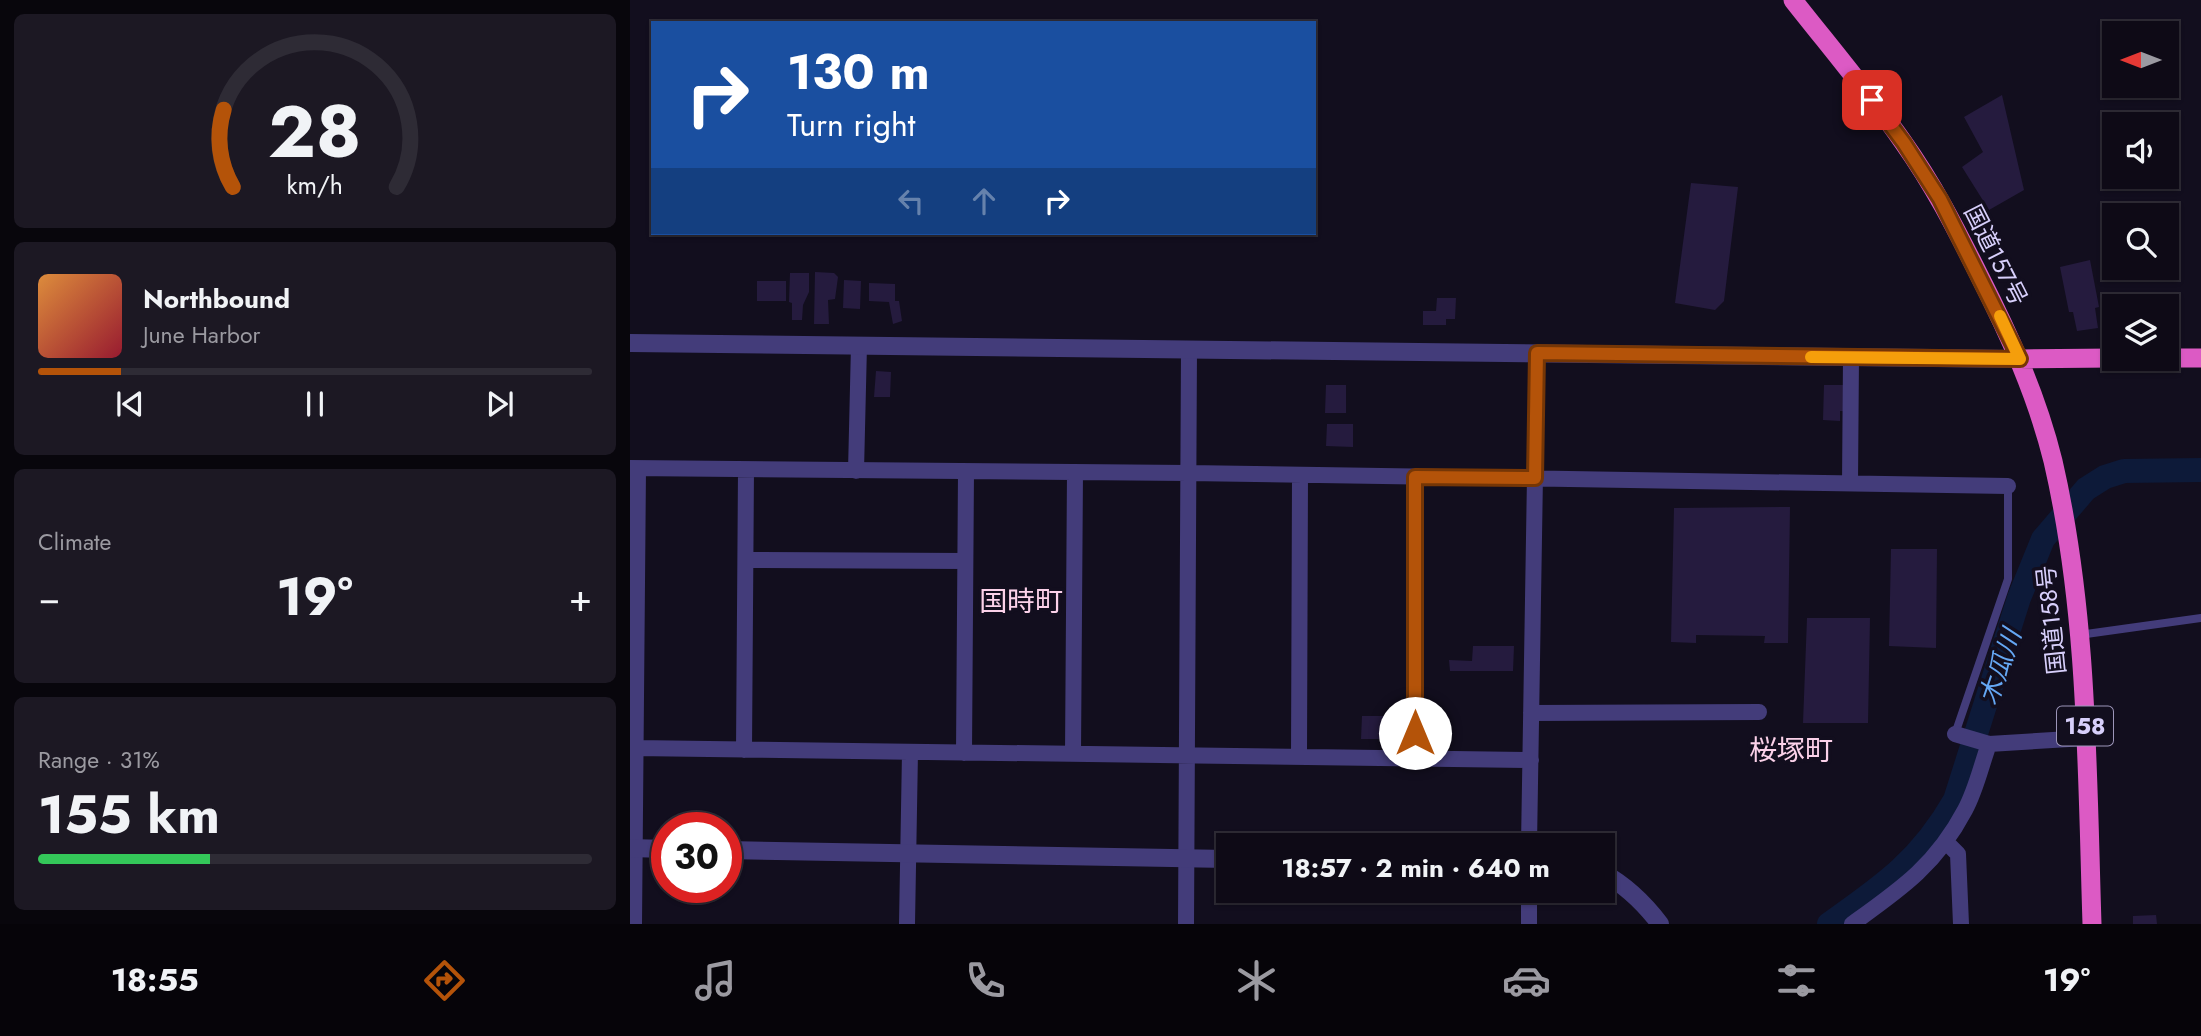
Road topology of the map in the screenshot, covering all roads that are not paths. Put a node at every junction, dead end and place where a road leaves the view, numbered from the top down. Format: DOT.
graph roads {
  1 [pos="1793,0"];
  2 [pos="630,343"];
  3 [pos="859,345"];
  4 [pos="1189,349"];
  5 [pos="1537,353"];
  6 [pos="1851,357"];
  7 [pos="2102,358"];
  8 [pos="2179,358"];
  9 [pos="2201,358"];
  10 [pos="2020,359"];
  11 [pos="634,469"];
  12 [pos="746,470"];
  13 [pos="856,471"];
  14 [pos="966,472"];
  15 [pos="1075,472"];
  16 [pos="1188,473"];
  17 [pos="1300,475"];
  18 [pos="1415,477"];
  19 [pos="1535,478"];
  20 [pos="1850,483"];
  21 [pos="2008,486"];
  22 [pos="746,560"];
  23 [pos="965,561"];
  24 [pos="2201,618"];
  25 [pos="2079,635"];
  26 [pos="1759,712"];
  27 [pos="1531,713"];
  28 [pos="1958,735"];
  29 [pos="2086,738"];
  30 [pos="1985,743"];
  31 [pos="635,748"];
  32 [pos="744,750"];
  33 [pos="910,752"];
  34 [pos="964,753"];
  35 [pos="1073,754"];
  36 [pos="1186,755"];
  37 [pos="1299,757"];
  38 [pos="1415,758"];
  39 [pos="1531,760"];
  40 [pos="1529,833"];
  41 [pos="1946,842"];
  42 [pos="632,848"];
  43 [pos="651,849"];
  44 [pos="742,850"];
  45 [pos="908,855"];
  46 [pos="1185,859"];
  47 [pos="1216,859"];
  48 [pos="1615,879"];
  49 [pos="1529,903"];
  50 [pos="634,924"];
  51 [pos="907,924"];
  52 [pos="1186,924"];
  53 [pos="1529,924"];
  54 [pos="1660,924"];
  55 [pos="1852,924"];
  56 [pos="1961,924"];
  57 [pos="2092,924"];
  1 -- 10 [label="highway, 国道157号"];
  2 -- 3 [label="street"];
  3 -- 4 [label="street"];
  3 -- 13 [label="street"];
  4 -- 5 [label="street"];
  4 -- 16 [label="street"];
  5 -- 6 [label="street"];
  5 -- 19 [label="street"];
  6 -- 10 [label="street"];
  6 -- 20 [label="street"];
  7 -- 10 [label="highway"];
  8 -- 9 [label="highway"];
  10 -- 25 [label="highway, 国道158号 / 158"];
  11 -- 12 [label="street"];
  11 -- 31 [label="street"];
  12 -- 13 [label="street"];
  12 -- 22 [label="street"];
  13 -- 14 [label="street"];
  14 -- 15 [label="street"];
  14 -- 23 [label="street"];
  15 -- 16 [label="street"];
  15 -- 35 [label="street"];
  16 -- 17 [label="street"];
  16 -- 36 [label="street"];
  17 -- 18 [label="street"];
  17 -- 37 [label="street"];
  18 -- 19 [label="street"];
  18 -- 38 [label="street"];
  19 -- 20 [label="street"];
  19 -- 27 [label="street"];
  20 -- 21 [label="street"];
  21 -- 28 [label="lane"];
  22 -- 23 [label="street"];
  22 -- 32 [label="street"];
  23 -- 34 [label="street"];
  24 -- 25 [label="lane"];
  25 -- 29 [label="highway, 国道158号 / 158"];
  26 -- 27 [label="street"];
  27 -- 39 [label="street"];
  28 -- 30 [label="street"];
  29 -- 30 [label="street"];
  29 -- 57 [label="highway, 国道158号 / 158"];
  30 -- 41 [label="street"];
  31 -- 32 [label="street"];
  31 -- 42 [label="street"];
  32 -- 33 [label="street"];
  33 -- 34 [label="street"];
  33 -- 45 [label="street"];
  34 -- 35 [label="street"];
  35 -- 36 [label="street"];
  36 -- 37 [label="street"];
  36 -- 46 [label="street"];
  37 -- 38 [label="street"];
  38 -- 39 [label="street"];
  39 -- 40 [label="street"];
  41 -- 55 [label="street"];
  41 -- 56 [label="street"];
  42 -- 43 [label="street"];
  42 -- 50 [label="street"];
  44 -- 45 [label="street"];
  45 -- 46 [label="street"];
  45 -- 51 [label="street"];
  46 -- 47 [label="street"];
  46 -- 52 [label="street"];
  48 -- 54 [label="street"];
  49 -- 53 [label="street"];
}
